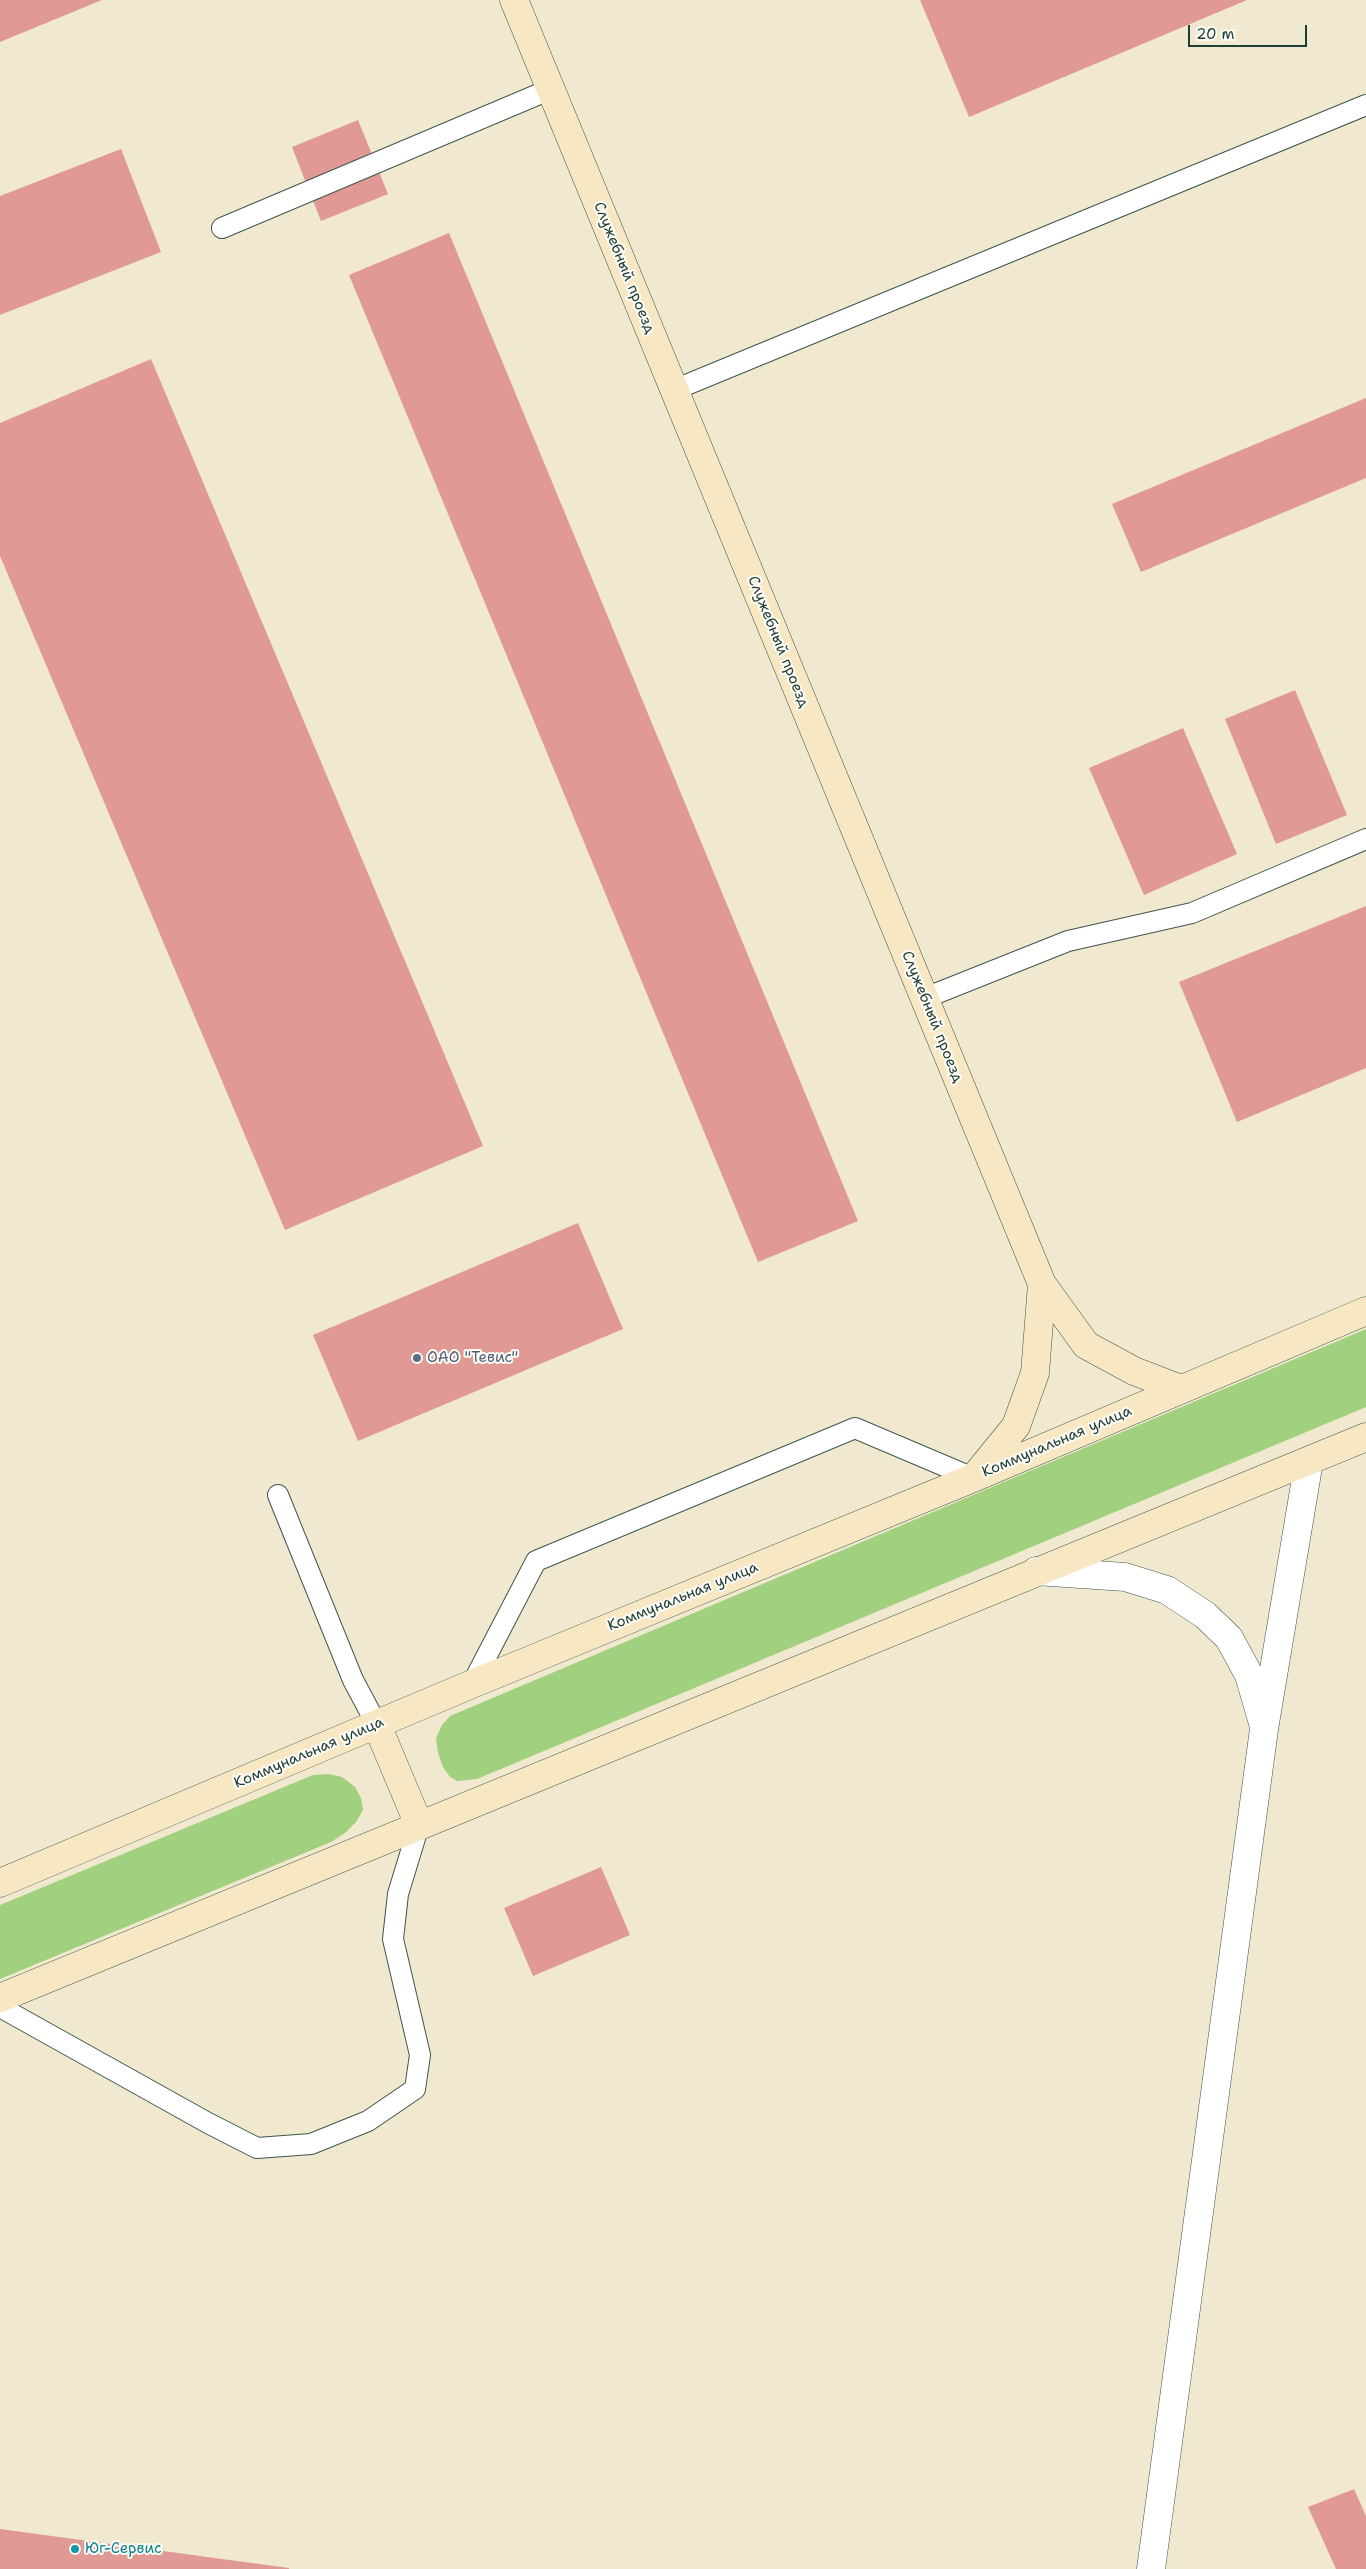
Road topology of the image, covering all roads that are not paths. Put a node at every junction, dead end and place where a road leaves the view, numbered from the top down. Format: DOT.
graph roads {
  1 [pos="514,0"];
  2 [pos="551,90"];
  3 [pos="1366,105"];
  4 [pos="222,228"];
  5 [pos="674,390"];
  6 [pos="1366,838"];
  7 [pos="925,998"];
  8 [pos="1042,1284"];
  9 [pos="1366,1311"];
  10 [pos="1181,1389"];
  11 [pos="1366,1436"];
  12 [pos="1309,1461"];
  13 [pos="973,1478"];
  14 [pos="278,1495"];
  15 [pos="1036,1571"];
  16 [pos="472,1684"];
  17 [pos="377,1725"];
  18 [pos="1264,1728"];
  19 [pos="419,1826"];
  20 [pos="0,1883"];
  21 [pos="0,1998"];
  22 [pos="0,2007"];
  23 [pos="1151,2569"];
  1 -- 2 [label="main road, Служебный проезд"];
  2 -- 4 [label="lane"];
  2 -- 5 [label="main road, Служебный проезд"];
  3 -- 5 [label="lane"];
  5 -- 7 [label="main road, Служебный проезд"];
  6 -- 7 [label="lane"];
  7 -- 8 [label="main road, Служебный проезд"];
  8 -- 10 [label="main road, Служебный проезд"];
  8 -- 13 [label="main road, Служебный проезд"];
  9 -- 10 [label="main road, Коммунальная улица"];
  10 -- 13 [label="main road, Коммунальная улица"];
  11 -- 12 [label="main road"];
  12 -- 15 [label="main road"];
  12 -- 18 [label="street"];
  13 -- 16 [label="main road, Коммунальная улица"];
  13 -- 16 [label="lane"];
  14 -- 17 [label="lane"];
  15 -- 18 [label="street"];
  15 -- 19 [label="main road"];
  16 -- 17 [label="main road, Коммунальная улица"];
  17 -- 19 [label="main road"];
  17 -- 20 [label="main road, Коммунальная улица"];
  18 -- 23 [label="street"];
  19 -- 21 [label="main road"];
  19 -- 22 [label="lane"];
}
